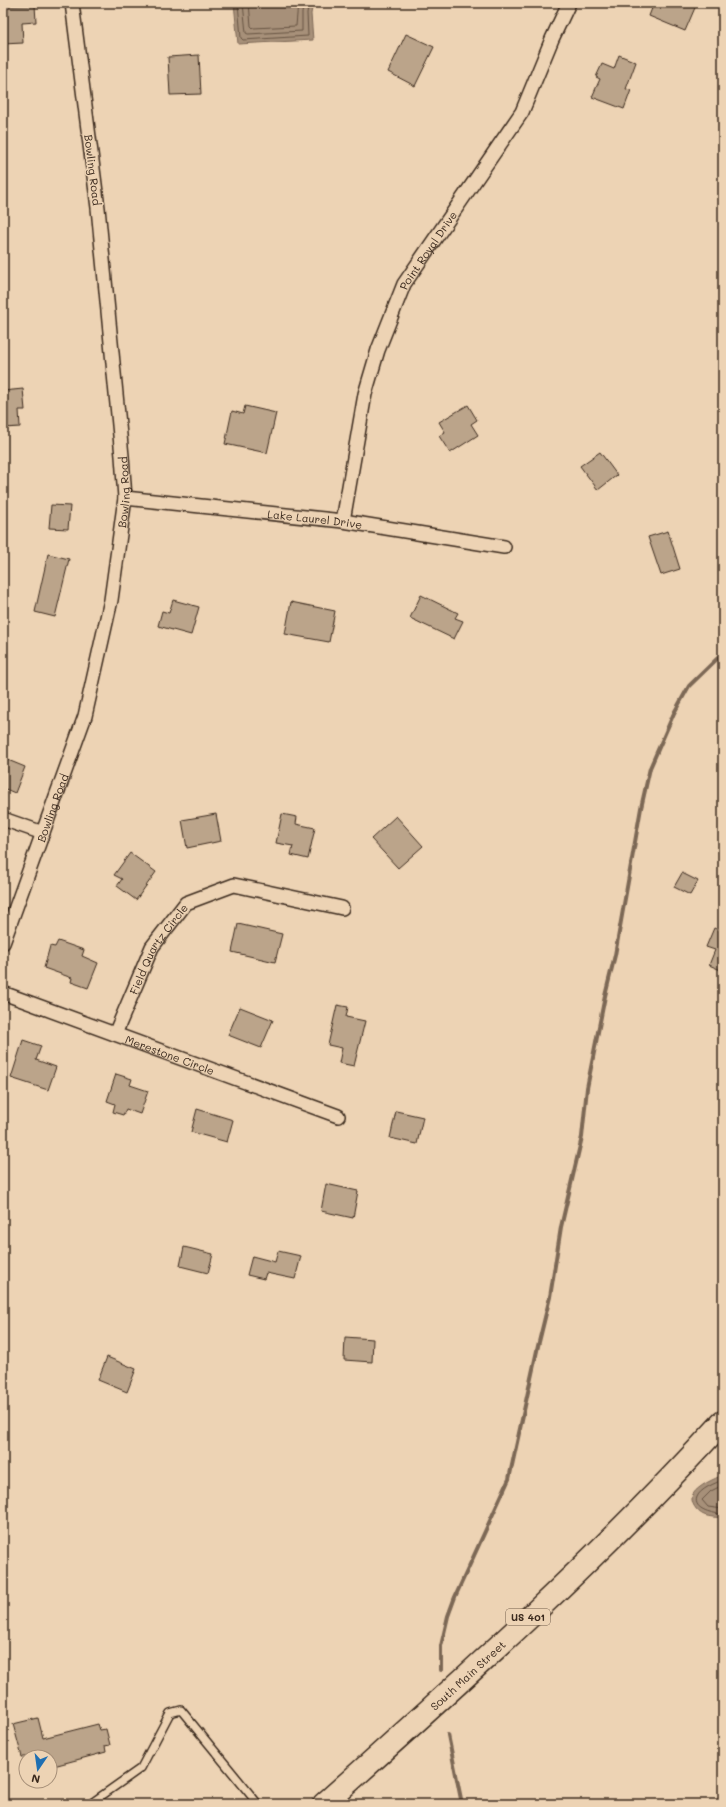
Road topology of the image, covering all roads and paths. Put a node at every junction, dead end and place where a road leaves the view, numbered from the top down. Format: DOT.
graph roads {
  1 [pos="72,3"];
  2 [pos="569,3"];
  3 [pos="125,498"];
  4 [pos="343,521"];
  5 [pos="504,547"];
  6 [pos="3,819"];
  7 [pos="43,833"];
  8 [pos="342,908"];
  9 [pos="3,943"];
  10 [pos="3,993"];
  11 [pos="115,1034"];
  12 [pos="338,1116"];
  13 [pos="722,1425"];
  14 [pos="90,1804"];
  15 [pos="258,1804"];
  16 [pos="324,1804"];
  1 -- 3 [label="street, Bowling Road"];
  2 -- 4 [label="street, Point Royal Drive"];
  3 -- 4 [label="street, Lake Laurel Drive"];
  3 -- 7 [label="street, Bowling Road"];
  4 -- 5 [label="street, Lake Laurel Drive"];
  6 -- 7 [label="street"];
  7 -- 9 [label="street, Bowling Road"];
  8 -- 11 [label="street, Field Quartz Circle"];
  10 -- 11 [label="street, Merestone Circle"];
  11 -- 12 [label="street, Merestone Circle"];
  13 -- 16 [label="highway, South Main Street / US 401"];
  14 -- 15 [label="lane"];
}
